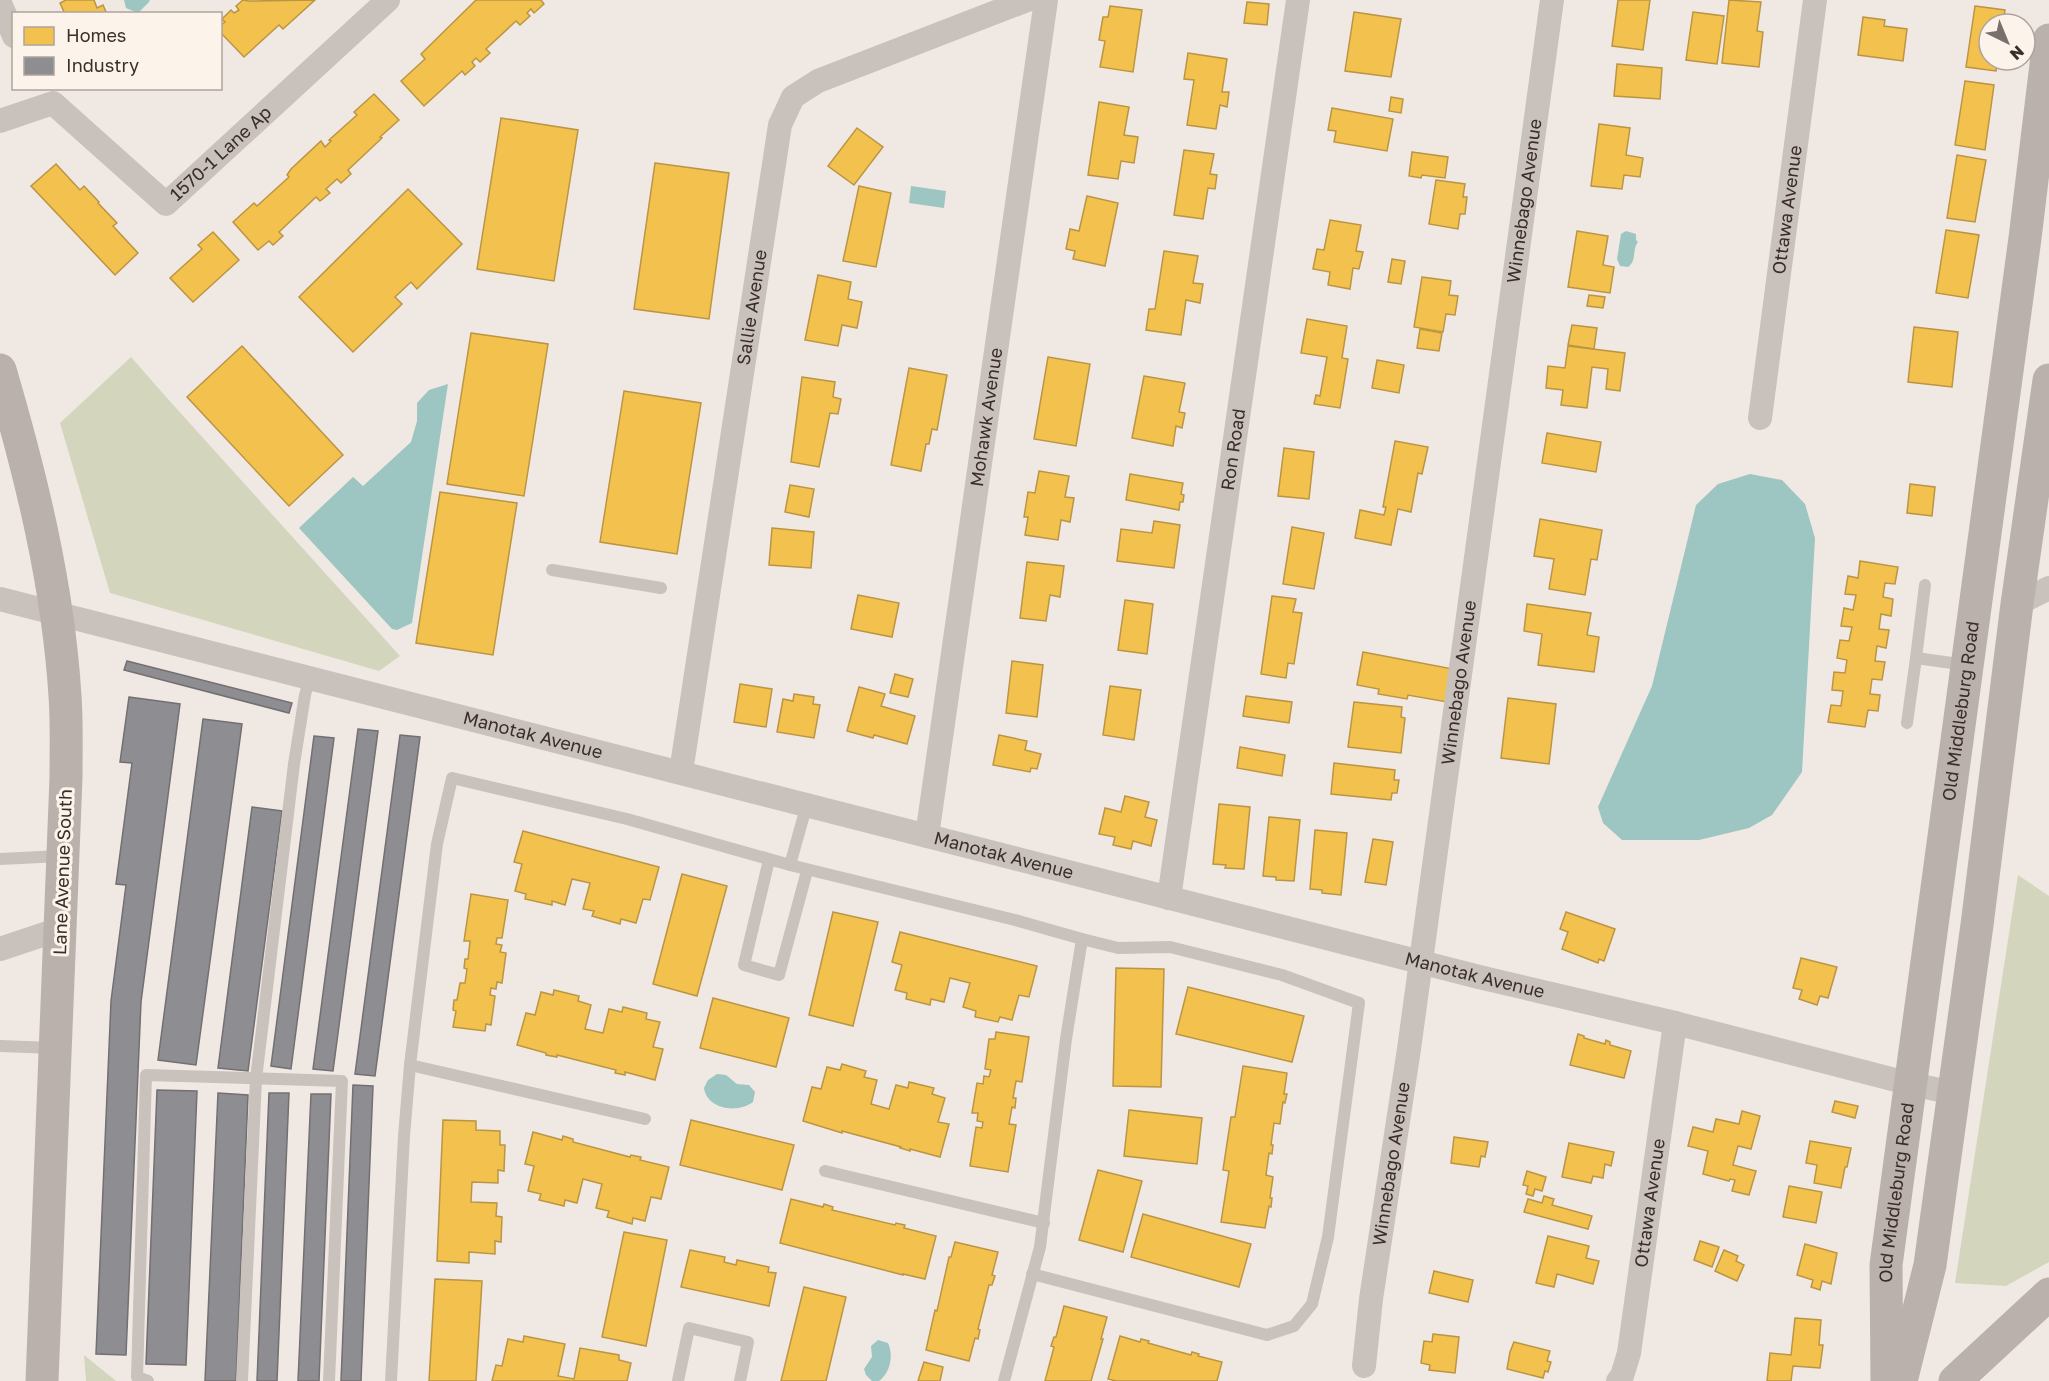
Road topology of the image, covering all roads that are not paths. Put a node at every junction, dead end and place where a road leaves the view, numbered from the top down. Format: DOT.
graph roads {
  1 [pos="388,0"];
  2 [pos="1027,0"];
  3 [pos="1046,0"];
  4 [pos="1298,0"];
  5 [pos="1552,0"];
  6 [pos="1815,0"];
  7 [pos="0,3"];
  8 [pos="12,32"];
  9 [pos="12,39"];
  10 [pos="2049,40"];
  11 [pos="0,52"];
  12 [pos="0,120"];
  13 [pos="2036,255"];
  14 [pos="0,370"];
  15 [pos="2049,380"];
  16 [pos="1760,418"];
  17 [pos="552,570"];
  18 [pos="1925,585"];
  19 [pos="661,588"];
  20 [pos="2049,588"];
  21 [pos="0,598"];
  22 [pos="2017,604"];
  23 [pos="56,613"];
  24 [pos="1972,624"];
  25 [pos="1916,658"];
  26 [pos="1967,665"];
  27 [pos="310,677"];
  28 [pos="1907,723"];
  29 [pos="681,772"];
  30 [pos="807,804"];
  31 [pos="927,836"];
  32 [pos="63,856"];
  33 [pos="0,860"];
  34 [pos="769,860"];
  35 [pos="790,865"];
  36 [pos="807,870"];
  37 [pos="1169,898"];
  38 [pos="60,929"];
  39 [pos="1082,939"];
  40 [pos="0,949"];
  41 [pos="1421,962"];
  42 [pos="1675,1023"];
  43 [pos="0,1046"];
  44 [pos="55,1048"];
  45 [pos="410,1065"];
  46 [pos="256,1079"];
  47 [pos="1911,1084"];
  48 [pos="1954,1093"];
  49 [pos="645,1119"];
  50 [pos="825,1171"];
  51 [pos="1044,1223"];
  52 [pos="1032,1274"];
  53 [pos="2049,1294"];
  54 [pos="1364,1366"];
  55 [pos="42,1381"];
  56 [pos="148,1381"];
  57 [pos="242,1381"];
  58 [pos="329,1381"];
  59 [pos="391,1381"];
  60 [pos="678,1381"];
  61 [pos="740,1381"];
  62 [pos="1004,1381"];
  63 [pos="1618,1381"];
  64 [pos="1887,1381"];
  65 [pos="1901,1381"];
  66 [pos="1955,1381"];
  1 -- 12 [label="street, 1570-1 Lane Ap"];
  2 -- 29 [label="street, Sallie Avenue"];
  3 -- 31 [label="street, Mohawk Avenue"];
  4 -- 37 [label="street, Ron Road"];
  5 -- 41 [label="street, Winnebago Avenue"];
  6 -- 16 [label="street, Ottawa Avenue"];
  7 -- 8 [label="street"];
  9 -- 11 [label="street"];
  10 -- 13 [label="main road, Old Middleburg Road"];
  13 -- 24 [label="main road, Old Middleburg Road"];
  14 -- 23 [label="main road, Lane Avenue South"];
  15 -- 22 [label="main road"];
  17 -- 19 [label="lane"];
  18 -- 25 [label="lane"];
  20 -- 22 [label="street"];
  21 -- 23 [label="street, Manotak Avenue"];
  22 -- 24 [label="main road"];
  22 -- 48 [label="main road"];
  23 -- 27 [label="street, Manotak Avenue"];
  23 -- 32 [label="main road, Lane Avenue South"];
  24 -- 26 [label="main road, Old Middleburg Road"];
  25 -- 26 [label="lane"];
  25 -- 28 [label="lane"];
  26 -- 47 [label="main road, Old Middleburg Road"];
  27 -- 29 [label="street, Manotak Avenue"];
  27 -- 46 [label="lane"];
  29 -- 30 [label="street, Manotak Avenue"];
  30 -- 31 [label="street, Manotak Avenue"];
  30 -- 35 [label="lane"];
  31 -- 37 [label="street, Manotak Avenue"];
  32 -- 33 [label="lane"];
  32 -- 38 [label="main road, Lane Avenue South"];
  34 -- 35 [label="lane"];
  34 -- 36 [label="lane"];
  34 -- 45 [label="lane"];
  35 -- 36 [label="lane"];
  36 -- 39 [label="lane"];
  37 -- 41 [label="street, Manotak Avenue"];
  38 -- 40 [label="street"];
  38 -- 44 [label="main road, Lane Avenue South"];
  39 -- 51 [label="lane"];
  39 -- 52 [label="lane"];
  41 -- 42 [label="street, Manotak Avenue"];
  41 -- 54 [label="street, Winnebago Avenue"];
  42 -- 47 [label="street, Manotak Avenue"];
  42 -- 63 [label="street, Ottawa Avenue"];
  43 -- 44 [label="lane"];
  44 -- 55 [label="main road, Lane Avenue South"];
  45 -- 49 [label="lane"];
  45 -- 59 [label="lane"];
  46 -- 56 [label="lane"];
  46 -- 57 [label="lane"];
  46 -- 58 [label="lane"];
  47 -- 48 [label="street, Manotak Avenue"];
  47 -- 64 [label="main road, Old Middleburg Road"];
  48 -- 65 [label="main road"];
  50 -- 51 [label="lane"];
  51 -- 52 [label="lane"];
  52 -- 62 [label="lane"];
  53 -- 66 [label="main road"];
  60 -- 61 [label="lane"];
}
